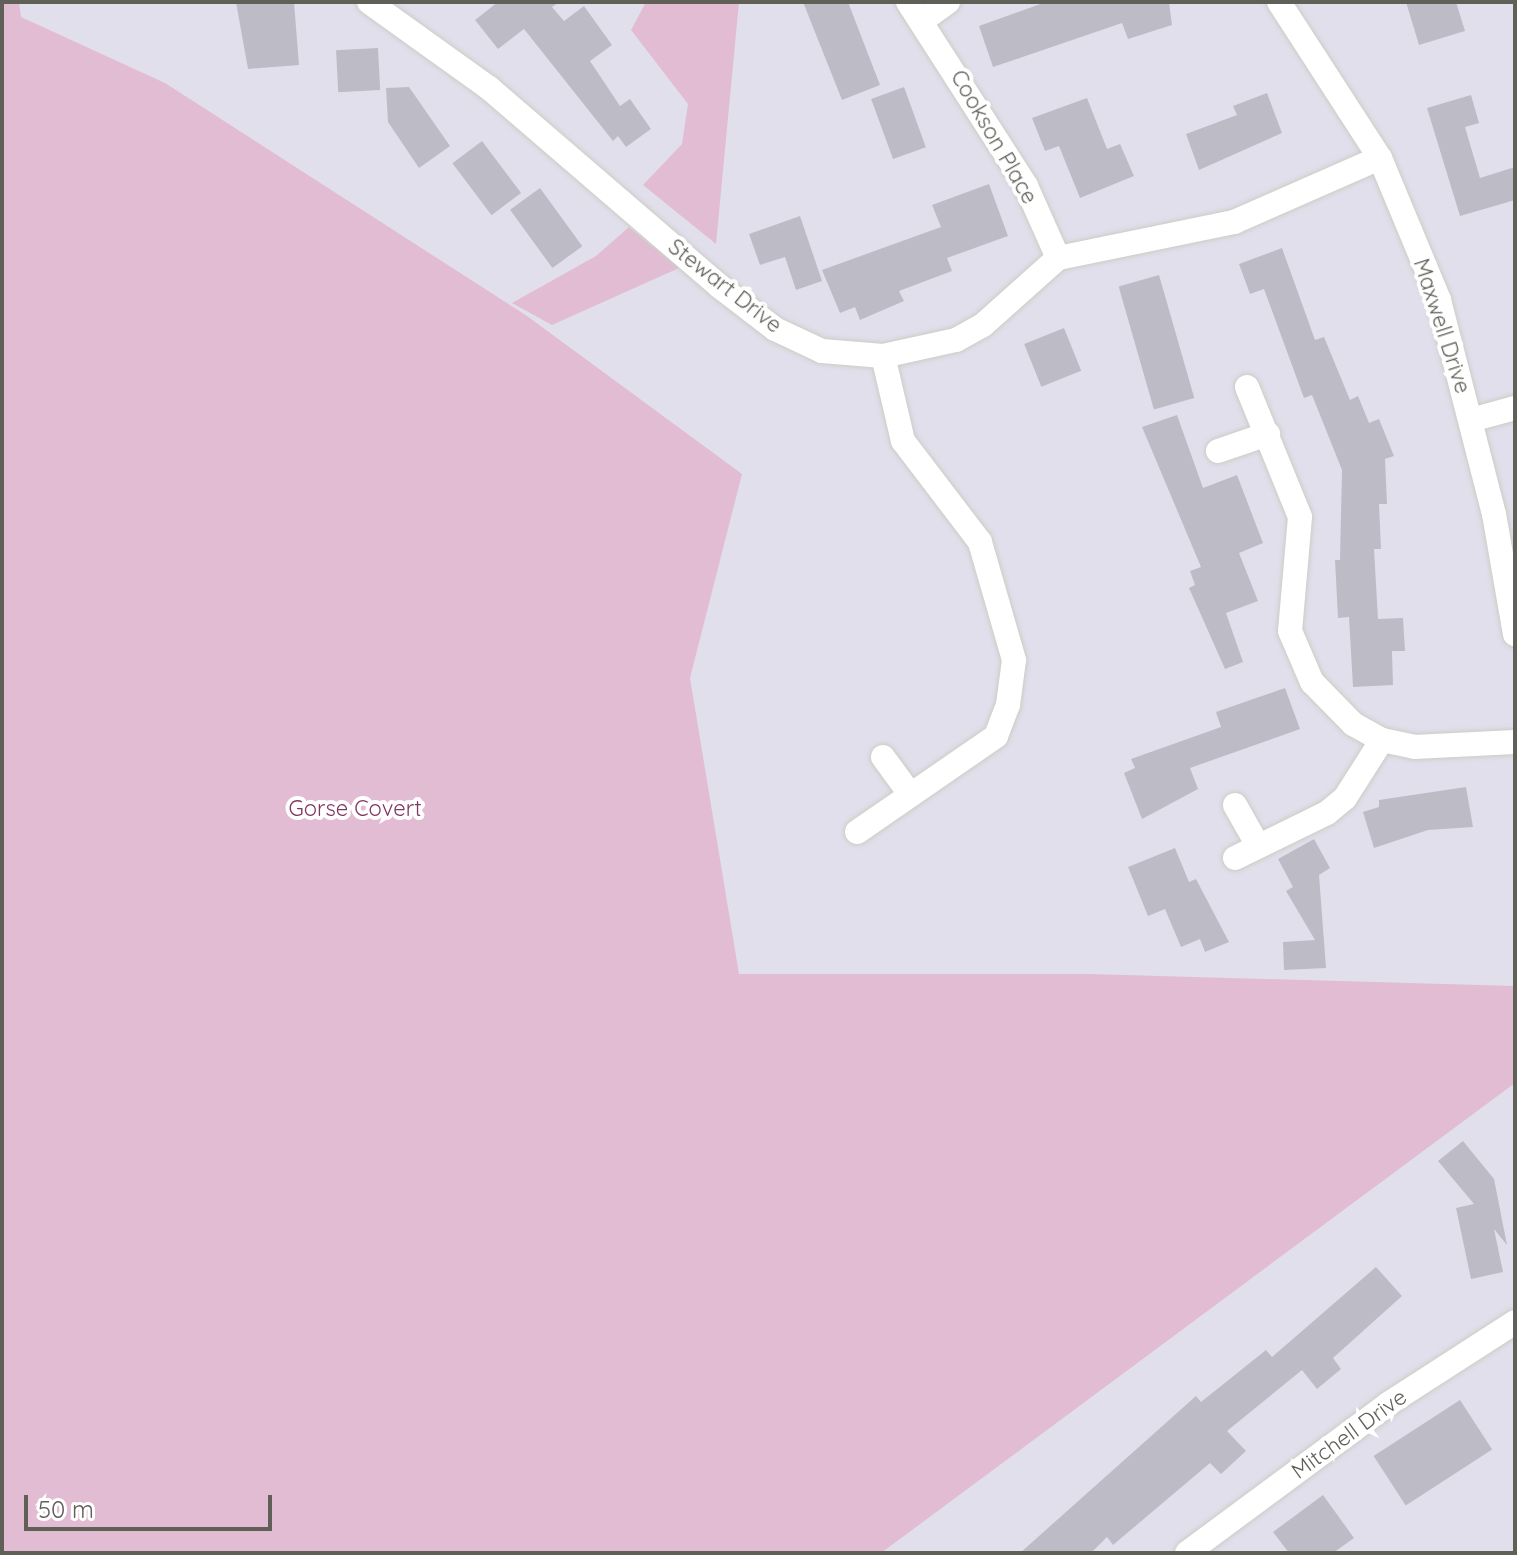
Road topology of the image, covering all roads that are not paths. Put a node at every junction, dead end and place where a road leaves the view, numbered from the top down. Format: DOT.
graph roads {
  1 [pos="948,2"];
  2 [pos="1279,2"];
  3 [pos="382,5"];
  4 [pos="916,11"];
  5 [pos="1380,158"];
  6 [pos="1058,258"];
  7 [pos="883,356"];
  8 [pos="1247,387"];
  9 [pos="1515,408"];
  10 [pos="1471,420"];
  11 [pos="1268,434"];
  12 [pos="1218,451"];
  13 [pos="1515,634"];
  14 [pos="1382,740"];
  15 [pos="1515,742"];
  16 [pos="883,757"];
  17 [pos="910,794"];
  18 [pos="1235,805"];
  19 [pos="857,832"];
  20 [pos="1257,844"];
  21 [pos="1235,858"];
  22 [pos="1515,1322"];
  23 [pos="1195,1550"];
  1 -- 4 [label="street, Cookson Place"];
  2 -- 5 [label="street, Maxwell Drive"];
  3 -- 7 [label="street, Stewart Drive"];
  4 -- 6 [label="street, Cookson Place"];
  5 -- 6 [label="street, Stewart Drive"];
  5 -- 10 [label="street, Maxwell Drive"];
  6 -- 7 [label="street, Stewart Drive"];
  7 -- 17 [label="street"];
  8 -- 11 [label="street"];
  9 -- 10 [label="street"];
  10 -- 13 [label="street, Maxwell Drive"];
  11 -- 12 [label="street"];
  11 -- 14 [label="street"];
  14 -- 15 [label="street"];
  14 -- 20 [label="street"];
  16 -- 17 [label="street"];
  17 -- 19 [label="street"];
  18 -- 20 [label="street"];
  20 -- 21 [label="street"];
  22 -- 23 [label="street, Mitchell Drive"];
}
